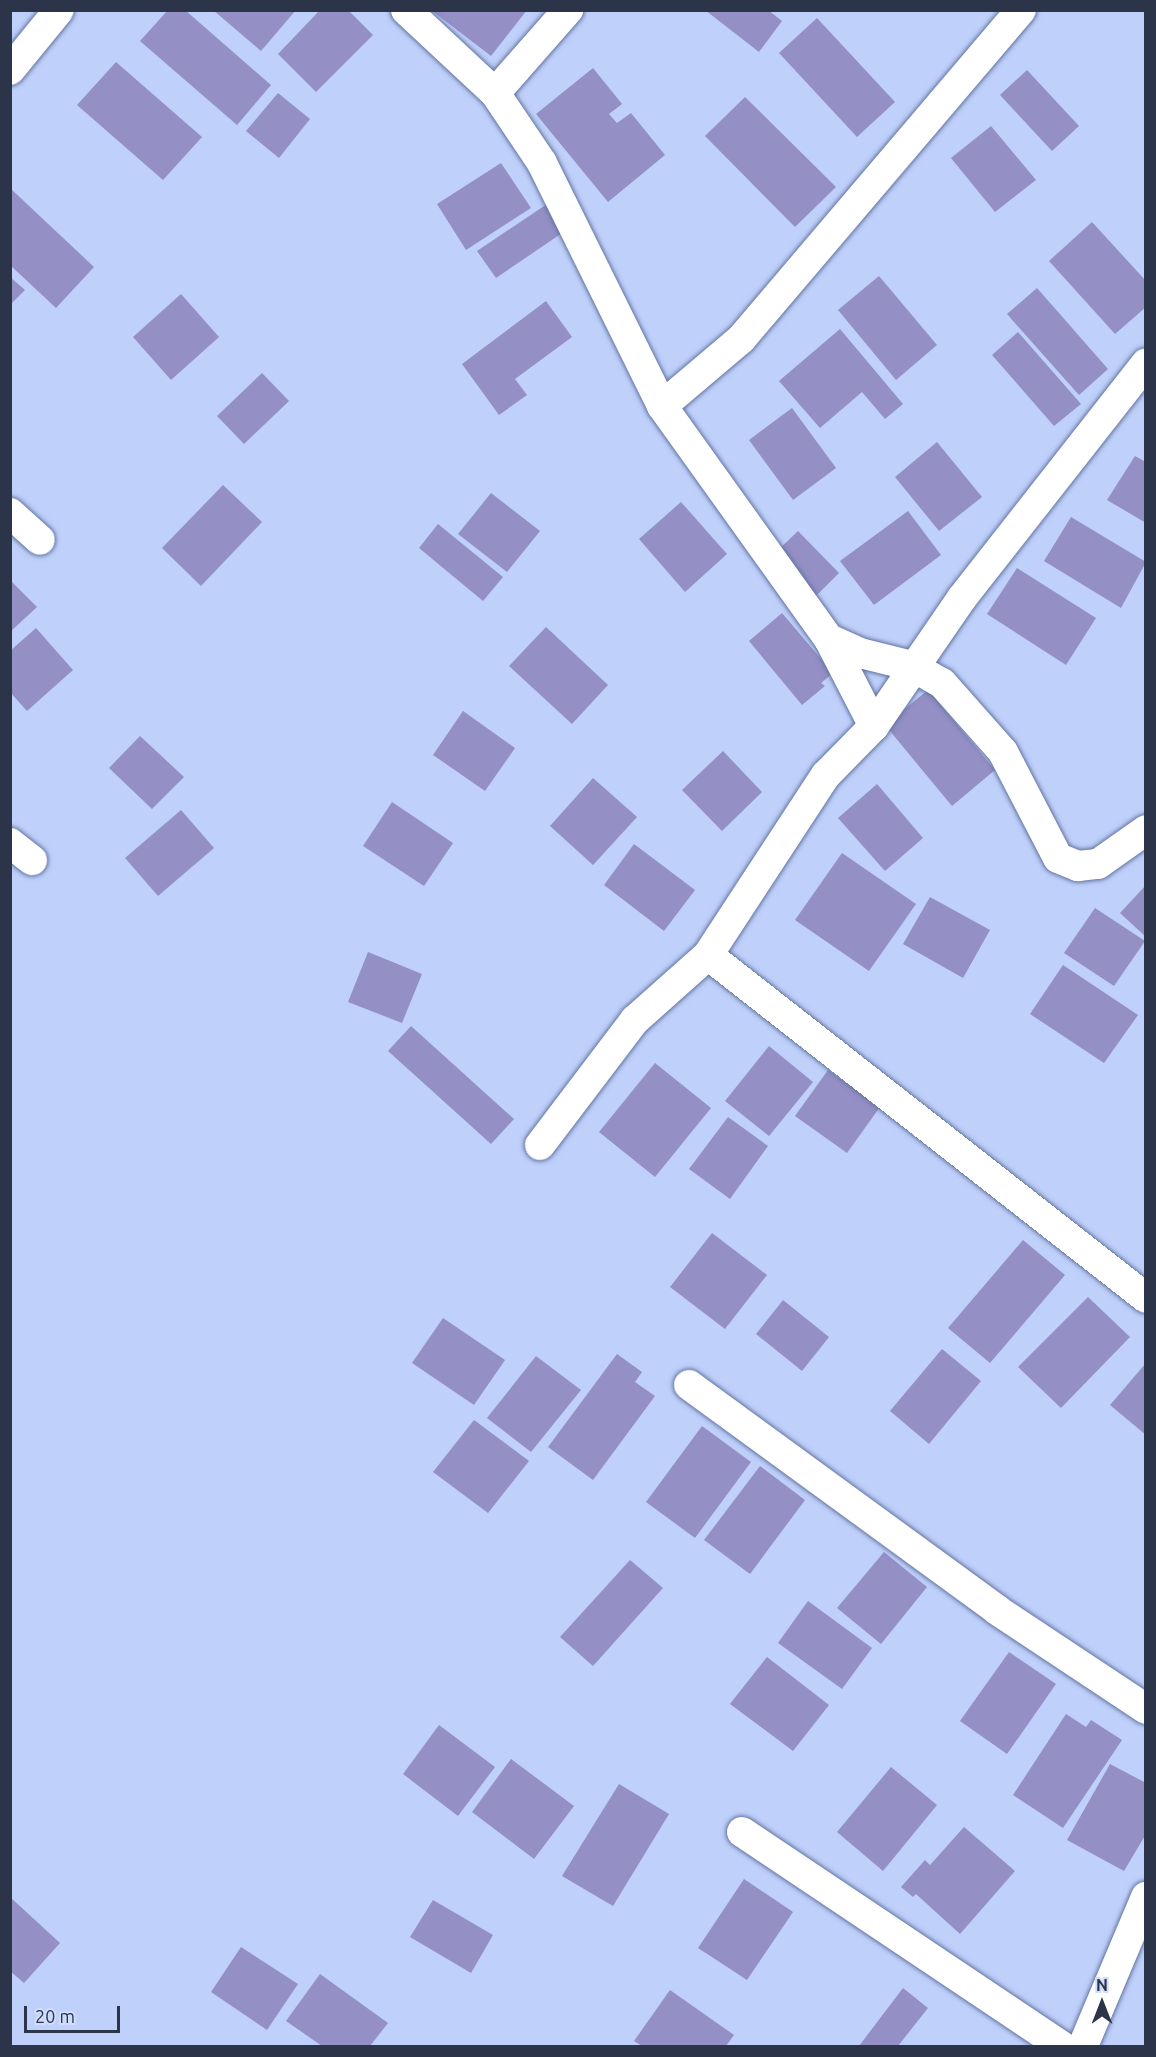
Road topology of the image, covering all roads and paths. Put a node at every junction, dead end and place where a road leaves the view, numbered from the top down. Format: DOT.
graph roads {
  1 [pos="59,10"];
  2 [pos="406,10"];
  3 [pos="568,10"];
  4 [pos="1021,10"];
  5 [pos="10,70"];
  6 [pos="495,93"];
  7 [pos="1146,363"];
  8 [pos="662,406"];
  9 [pos="10,513"];
  10 [pos="40,540"];
  11 [pos="829,639"];
  12 [pos="912,666"];
  13 [pos="874,726"];
  14 [pos="1146,830"];
  15 [pos="708,955"];
  16 [pos="540,1145"];
  17 [pos="1146,1298"];
  18 [pos="689,1384"];
  19 [pos="1146,1709"];
  20 [pos="742,1832"];
  21 [pos="1146,1897"];
  22 [pos="1062,2046"];
  23 [pos="1083,2046"];
  1 -- 5 [label="street"];
  2 -- 6 [label="street"];
  3 -- 6 [label="street"];
  4 -- 8 [label="street"];
  6 -- 8 [label="street"];
  7 -- 12 [label="street"];
  8 -- 11 [label="street"];
  9 -- 10 [label="street"];
  11 -- 12 [label="street"];
  11 -- 13 [label="street"];
  12 -- 13 [label="street"];
  12 -- 14 [label="street"];
  13 -- 15 [label="street"];
  15 -- 16 [label="street"];
  15 -- 17 [label="street"];
  18 -- 19 [label="street"];
  20 -- 22 [label="street"];
  21 -- 23 [label="street"];
}
